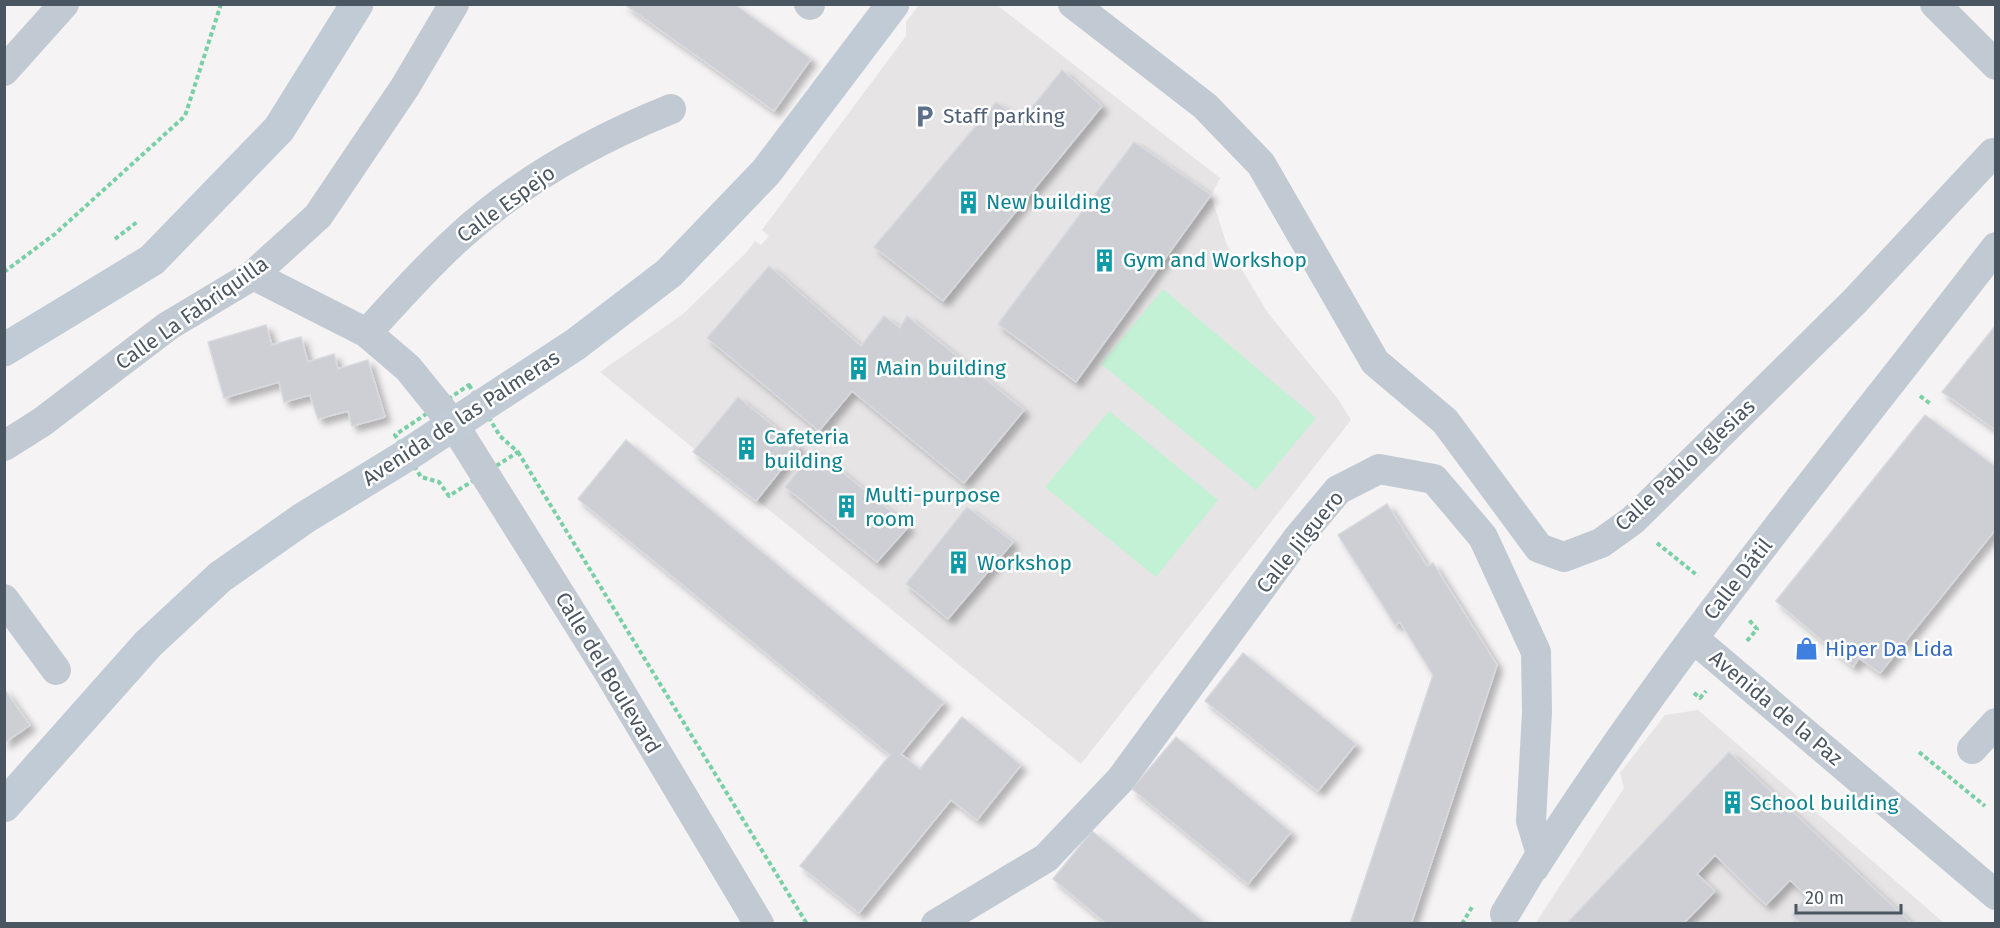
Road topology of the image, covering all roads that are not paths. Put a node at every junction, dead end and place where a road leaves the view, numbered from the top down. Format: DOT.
graph roads {
  1 [pos="64,4"];
  2 [pos="357,4"];
  3 [pos="454,4"];
  4 [pos="893,4"];
  5 [pos="1073,4"];
  6 [pos="1935,4"];
  7 [pos="1995,65"];
  8 [pos="4,71"];
  9 [pos="671,109"];
  10 [pos="1993,153"];
  11 [pos="1995,248"];
  12 [pos="253,275"];
  13 [pos="367,333"];
  14 [pos="4,350"];
  15 [pos="454,425"];
  16 [pos="4,446"];
  17 [pos="4,599"];
  18 [pos="1693,638"];
  19 [pos="56,670"];
  20 [pos="1995,723"];
  21 [pos="1972,749"];
  22 [pos="4,806"];
  23 [pos="1995,895"];
  24 [pos="1502,919"];
  25 [pos="759,924"];
  26 [pos="936,924"];
  1 -- 8 [label="street"];
  2 -- 14 [label="street"];
  3 -- 12 [label="street, Calle La Fabriquilla"];
  4 -- 15 [label="street, Avenida de las Palmeras"];
  5 -- 10 [label="street, Calle Pablo Iglesias"];
  6 -- 7 [label="street"];
  9 -- 13 [label="street, Calle Espejo"];
  11 -- 18 [label="street, Calle Dátil"];
  12 -- 13 [label="street, Calle del Boulevard"];
  12 -- 16 [label="street, Calle La Fabriquilla"];
  13 -- 15 [label="street, Calle del Boulevard"];
  15 -- 22 [label="street, Avenida de las Palmeras"];
  15 -- 25 [label="street, Calle del Boulevard"];
  17 -- 19 [label="street"];
  18 -- 23 [label="street, Avenida de la Paz"];
  18 -- 24 [label="street, Calle Dátil"];
  20 -- 21 [label="street"];
  24 -- 26 [label="street, Calle Jilguero"];
}
